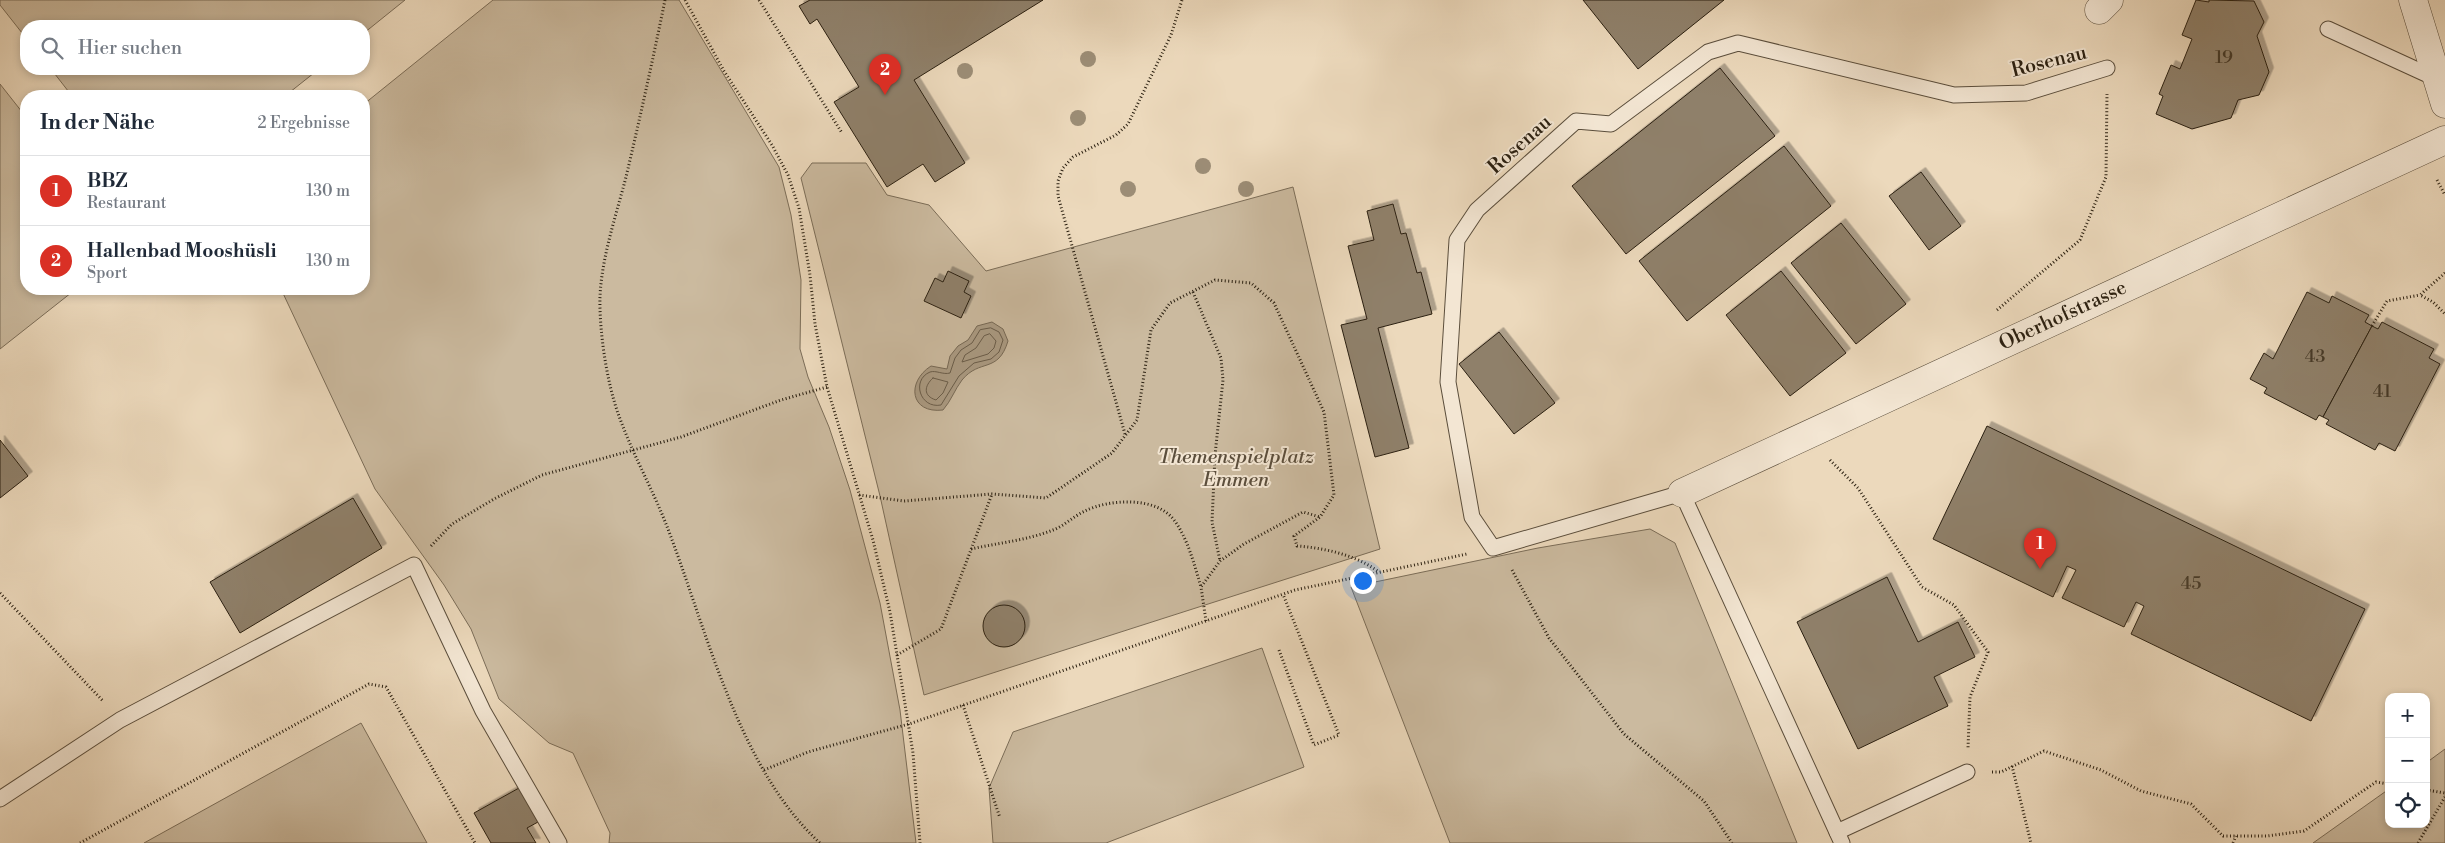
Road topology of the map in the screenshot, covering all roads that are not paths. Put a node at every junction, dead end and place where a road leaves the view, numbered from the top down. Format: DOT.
graph roads {
  1 [pos="2413,0"];
  2 [pos="2328,29"];
  3 [pos="2107,68"];
  4 [pos="2441,91"];
  5 [pos="2445,140"];
  6 [pos="1682,493"];
  7 [pos="1968,772"];
  8 [pos="0,799"];
  9 [pos="1839,838"];
  10 [pos="559,843"];
  1 -- 4 [label="street"];
  2 -- 4 [label="lane"];
  3 -- 6 [label="lane, Rosenau"];
  5 -- 6 [label="street, Oberhofstrasse"];
  6 -- 9 [label="lane"];
  7 -- 9 [label="lane"];
  8 -- 10 [label="lane"];
}
